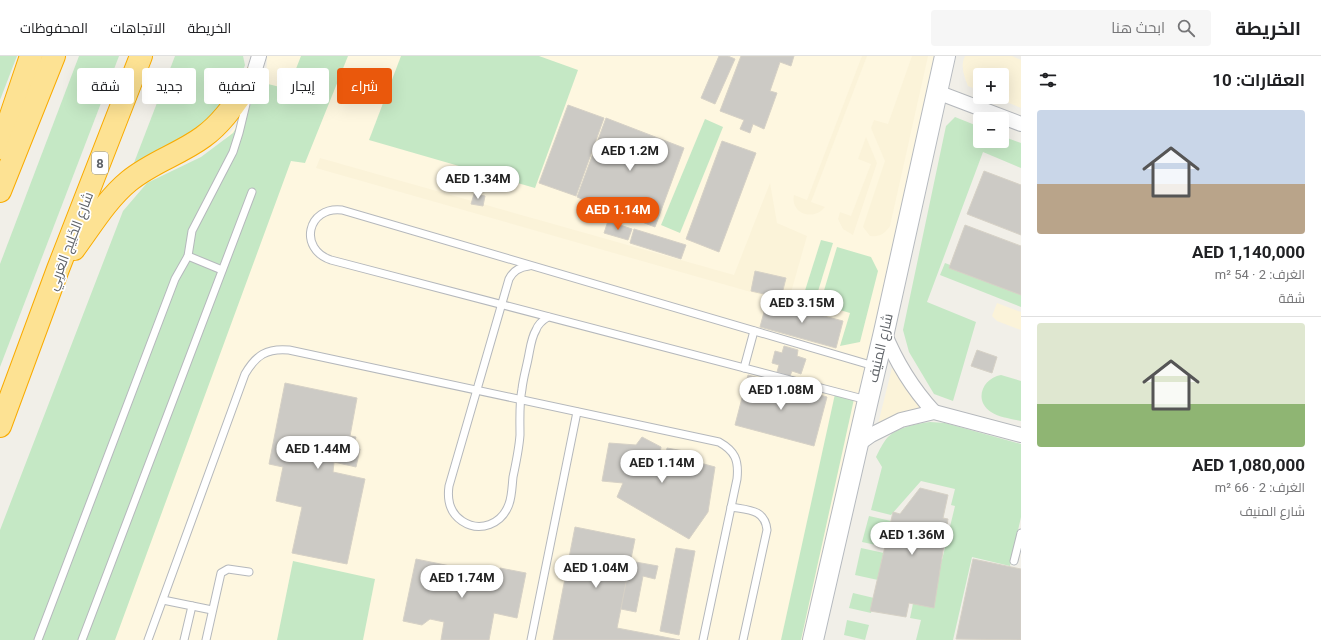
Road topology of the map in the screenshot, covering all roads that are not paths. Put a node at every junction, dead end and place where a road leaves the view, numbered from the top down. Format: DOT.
graph roads {
  1 [pos="32,56"];
  2 [pos="54,56"];
  3 [pos="141,56"];
  4 [pos="259,56"];
  5 [pos="945,56"];
  6 [pos="255,68"];
  7 [pos="936,92"];
  8 [pos="235,104"];
  9 [pos="246,104"];
  10 [pos="1021,124"];
  11 [pos="0,148"];
  12 [pos="0,191"];
  13 [pos="252,192"];
  14 [pos="188,256"];
  15 [pos="535,266"];
  16 [pos="58,269"];
  17 [pos="222,270"];
  18 [pos="502,305"];
  19 [pos="548,317"];
  20 [pos="754,331"];
  21 [pos="884,332"];
  22 [pos="876,366"];
  23 [pos="744,368"];
  24 [pos="478,390"];
  25 [pos="521,400"];
  26 [pos="868,400"];
  27 [pos="577,412"];
  28 [pos="934,412"];
  29 [pos="0,426"];
  30 [pos="1021,435"];
  31 [pos="857,445"];
  32 [pos="731,506"];
  33 [pos="1021,533"];
  34 [pos="1014,561"];
  35 [pos="249,572"];
  36 [pos="163,600"];
  37 [pos="192,606"];
  38 [pos="212,610"];
  39 [pos="38,640"];
  40 [pos="82,640"];
  41 [pos="148,640"];
  42 [pos="184,640"];
  43 [pos="206,640"];
  44 [pos="531,640"];
  45 [pos="703,640"];
  46 [pos="743,640"];
  47 [pos="813,640"];
  1 -- 11 [label="highway"];
  2 -- 12 [label="highway"];
  3 -- 16 [label="highway, شارع الخَلِيج العَربِي / 8"];
  4 -- 6 [label="street"];
  5 -- 7 [label="street, شارع المنيف"];
  7 -- 10 [label="street"];
  7 -- 21 [label="street, شارع المنيف"];
  8 -- 16 [label="highway"];
  9 -- 14 [label="lane"];
  13 -- 17 [label="lane"];
  14 -- 17 [label="lane"];
  14 -- 39 [label="lane"];
  15 -- 18 [label="lane"];
  15 -- 18 [label="lane"];
  15 -- 20 [label="lane"];
  16 -- 29 [label="highway, شارع الخَلِيج العَربِي / 8"];
  17 -- 40 [label="lane"];
  18 -- 19 [label="lane"];
  18 -- 24 [label="lane"];
  19 -- 23 [label="lane"];
  19 -- 25 [label="lane"];
  20 -- 22 [label="lane"];
  20 -- 23 [label="lane"];
  21 -- 22 [label="street, شارع المنيف"];
  21 -- 28 [label="street"];
  22 -- 26 [label="street, شارع المنيف"];
  23 -- 26 [label="lane"];
  24 -- 25 [label="lane"];
  24 -- 25 [label="lane"];
  24 -- 36 [label="lane"];
  25 -- 27 [label="lane"];
  26 -- 31 [label="street, شارع المنيف"];
  27 -- 32 [label="lane"];
  27 -- 44 [label="lane"];
  28 -- 30 [label="street"];
  28 -- 31 [label="street"];
  31 -- 47 [label="street, شارع المنيف"];
  32 -- 45 [label="lane"];
  32 -- 46 [label="lane"];
  33 -- 34 [label="lane"];
  35 -- 38 [label="lane"];
  36 -- 37 [label="lane"];
  36 -- 41 [label="lane"];
  37 -- 38 [label="lane"];
  37 -- 42 [label="lane"];
  38 -- 43 [label="lane"];
}
